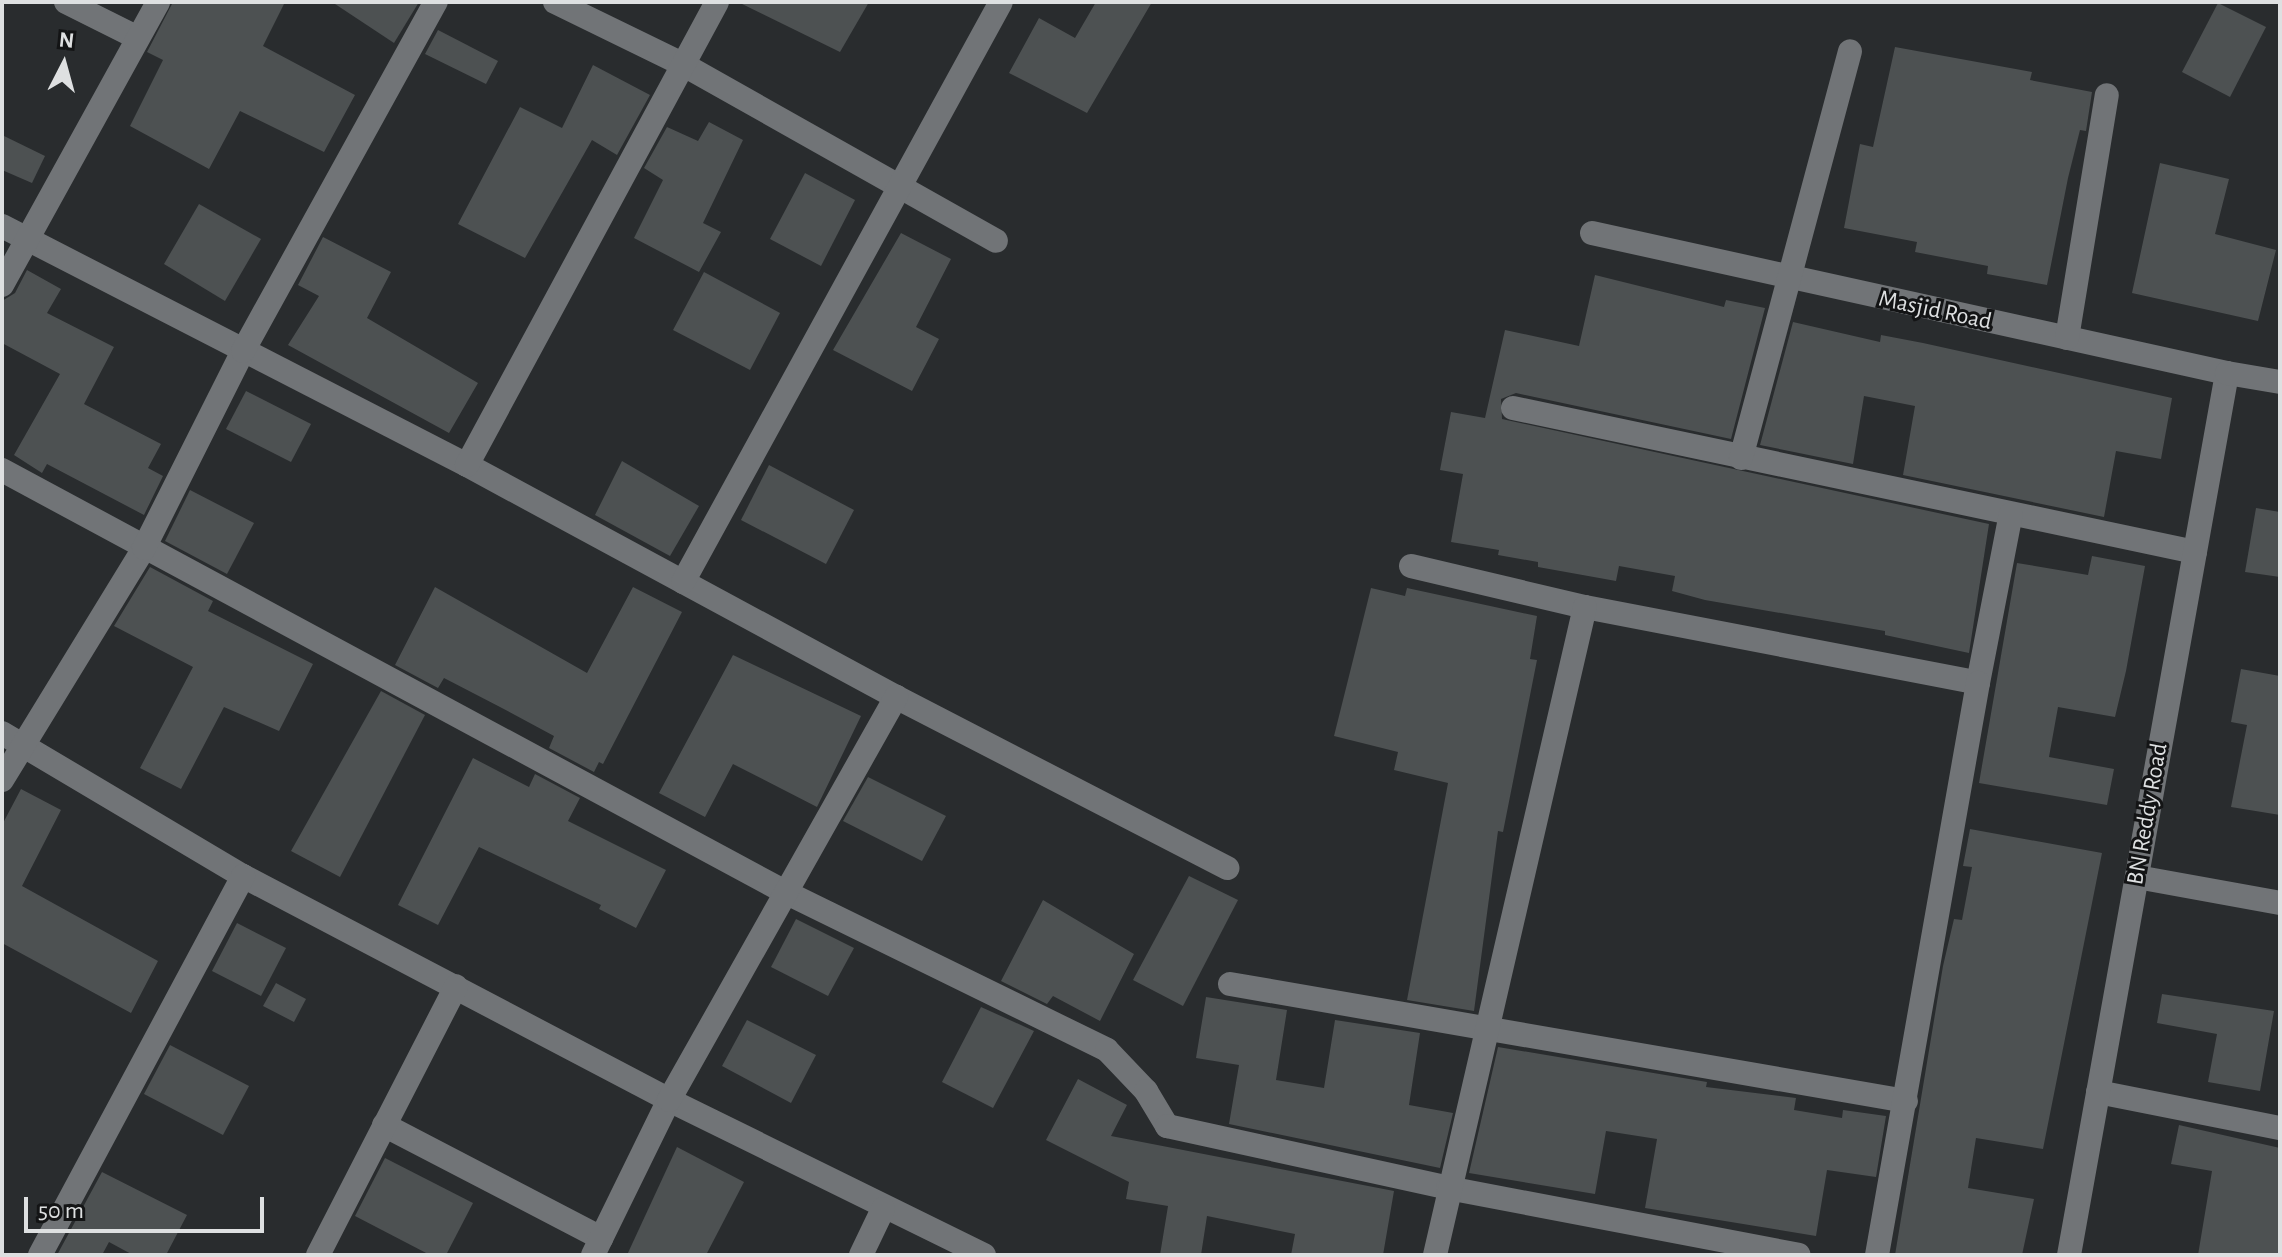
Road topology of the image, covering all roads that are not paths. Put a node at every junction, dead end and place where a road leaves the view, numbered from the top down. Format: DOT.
graph roads {
  1 [pos="66,2"];
  2 [pos="158,2"];
  3 [pos="436,2"];
  4 [pos="555,2"];
  5 [pos="717,2"];
  6 [pos="1001,2"];
  7 [pos="138,38"];
  8 [pos="1850,51"];
  9 [pos="684,65"];
  10 [pos="2107,95"];
  11 [pos="901,184"];
  12 [pos="2,226"];
  13 [pos="1592,233"];
  14 [pos="27,239"];
  15 [pos="996,241"];
  16 [pos="1787,279"];
  17 [pos="2,285"];
  18 [pos="2067,338"];
  19 [pos="243,351"];
  20 [pos="2227,373"];
  21 [pos="2280,382"];
  22 [pos="1513,408"];
  23 [pos="1741,458"];
  24 [pos="467,465"];
  25 [pos="2,470"];
  26 [pos="2011,514"];
  27 [pos="144,548"];
  28 [pos="2195,552"];
  29 [pos="1411,566"];
  30 [pos="683,582"];
  31 [pos="1585,607"];
  32 [pos="1978,683"];
  33 [pos="896,697"];
  34 [pos="13,738"];
  35 [pos="2,780"];
  36 [pos="1227,868"];
  37 [pos="243,876"];
  38 [pos="2137,877"];
  39 [pos="787,893"];
  40 [pos="2280,903"];
  41 [pos="1230,984"];
  42 [pos="456,986"];
  43 [pos="1488,1030"];
  44 [pos="2098,1092"];
  45 [pos="669,1100"];
  46 [pos="1906,1101"];
  47 [pos="384,1125"];
  48 [pos="2280,1128"];
  49 [pos="1448,1188"];
  50 [pos="883,1209"];
  51 [pos="597,1247"];
  52 [pos="40,1255"];
  53 [pos="318,1255"];
  54 [pos="861,1255"];
  55 [pos="984,1255"];
  56 [pos="1435,1255"];
  57 [pos="1799,1255"];
  58 [pos="1877,1255"];
  59 [pos="2069,1255"];
  1 -- 7 [label="street"];
  2 -- 7 [label="street"];
  3 -- 19 [label="street"];
  4 -- 9 [label="street"];
  5 -- 9 [label="street"];
  6 -- 11 [label="street"];
  7 -- 14 [label="street"];
  8 -- 16 [label="street"];
  9 -- 11 [label="street"];
  9 -- 24 [label="street"];
  10 -- 18 [label="street"];
  11 -- 15 [label="street"];
  11 -- 30 [label="street"];
  12 -- 14 [label="street"];
  13 -- 16 [label="street, Masjid Road"];
  14 -- 17 [label="street"];
  14 -- 19 [label="street"];
  16 -- 18 [label="street, Masjid Road"];
  16 -- 23 [label="street"];
  18 -- 20 [label="street, Masjid Road"];
  19 -- 24 [label="street"];
  19 -- 27 [label="street"];
  20 -- 21 [label="street, Masjid Road"];
  20 -- 28 [label="street, BN Reddy Road"];
  22 -- 23 [label="street"];
  23 -- 26 [label="street"];
  24 -- 30 [label="street"];
  25 -- 27 [label="street"];
  26 -- 28 [label="street"];
  26 -- 32 [label="street"];
  27 -- 34 [label="street"];
  27 -- 39 [label="street"];
  28 -- 38 [label="street, BN Reddy Road"];
  29 -- 31 [label="street"];
  30 -- 33 [label="street"];
  31 -- 32 [label="street"];
  31 -- 43 [label="street"];
  32 -- 46 [label="street"];
  33 -- 36 [label="street"];
  33 -- 39 [label="street"];
  34 -- 35 [label="street"];
  34 -- 37 [label="street"];
  37 -- 42 [label="street"];
  37 -- 52 [label="street"];
  38 -- 40 [label="street"];
  38 -- 44 [label="street, BN Reddy Road"];
  39 -- 45 [label="street"];
  39 -- 49 [label="street"];
  41 -- 43 [label="street"];
  42 -- 45 [label="street"];
  42 -- 47 [label="street"];
  43 -- 46 [label="street"];
  43 -- 49 [label="street"];
  44 -- 48 [label="street"];
  44 -- 59 [label="street, BN Reddy Road"];
  45 -- 50 [label="street"];
  45 -- 51 [label="street"];
  46 -- 58 [label="street"];
  47 -- 51 [label="street"];
  47 -- 53 [label="street"];
  49 -- 56 [label="street"];
  49 -- 57 [label="street"];
  50 -- 54 [label="street"];
  50 -- 55 [label="street"];
}
